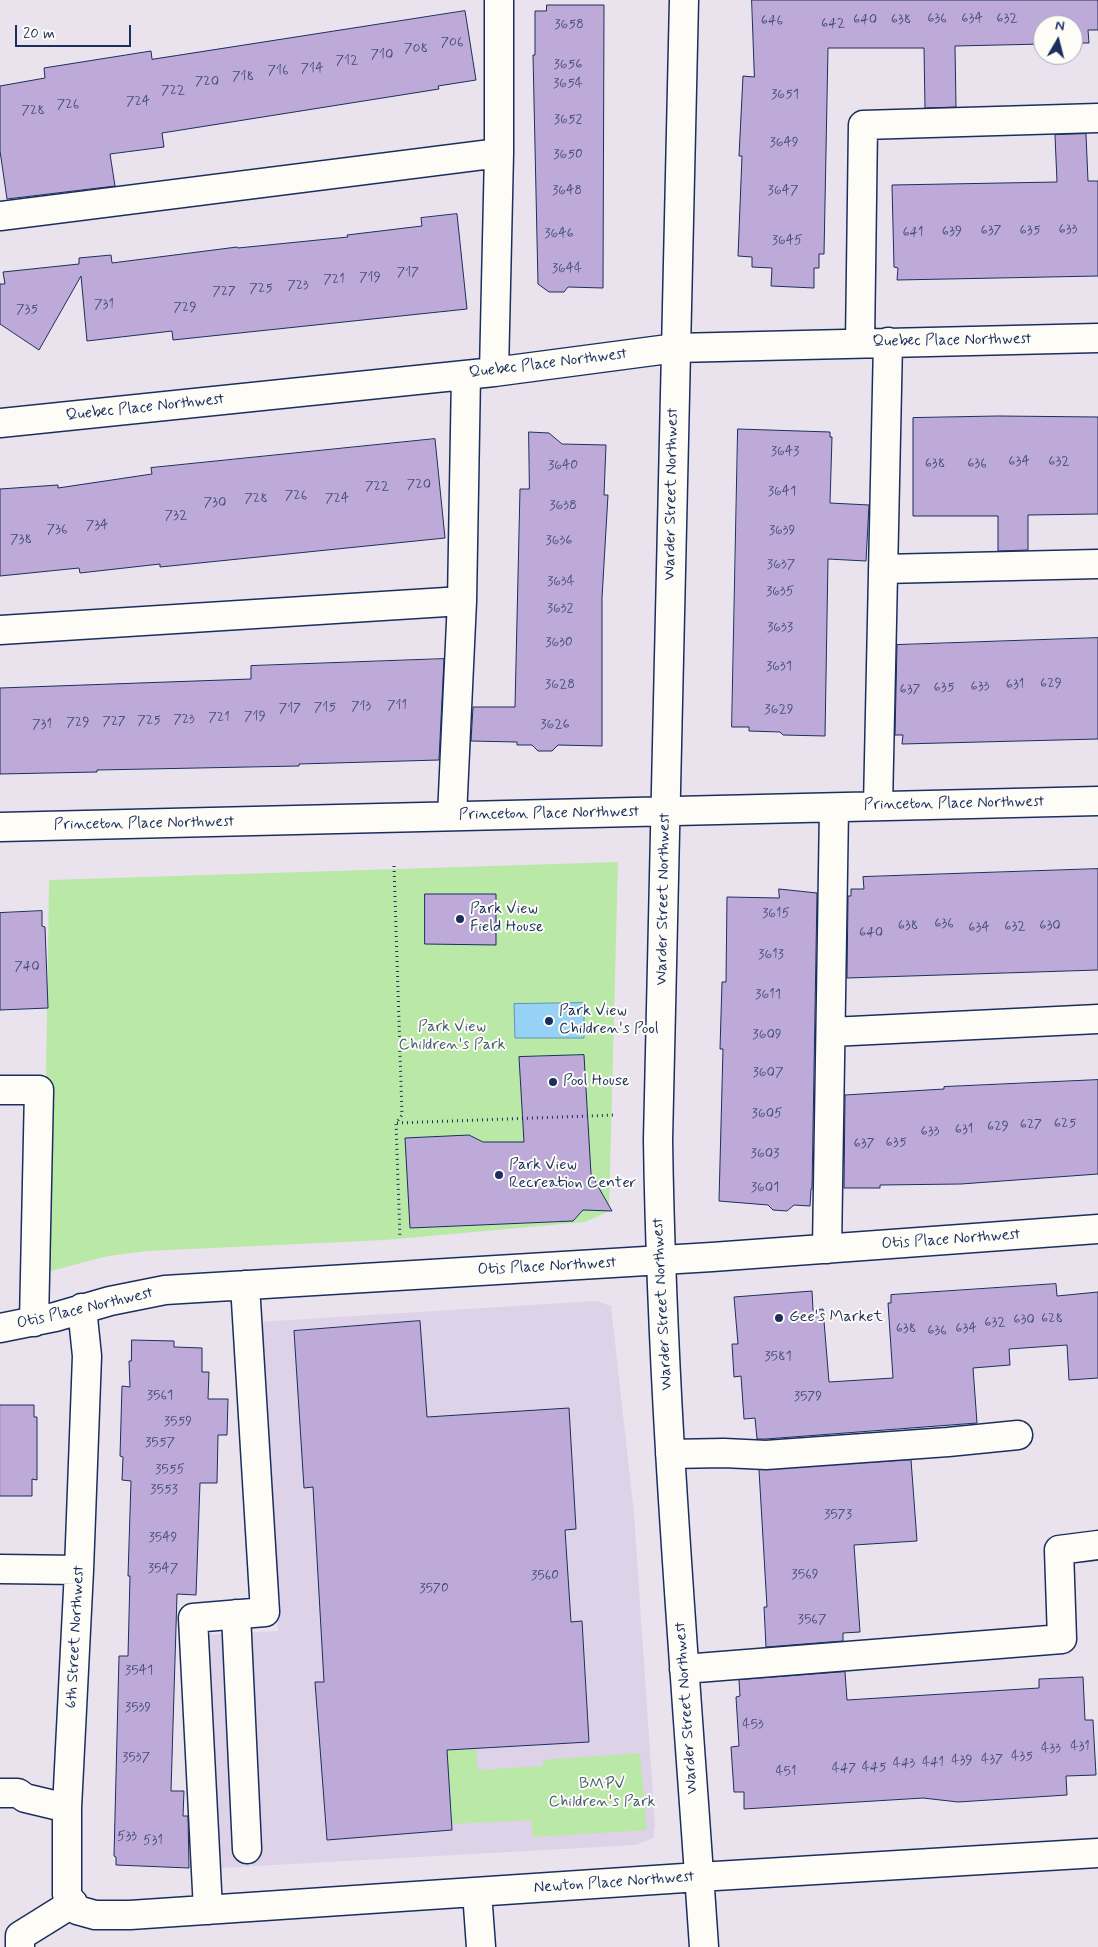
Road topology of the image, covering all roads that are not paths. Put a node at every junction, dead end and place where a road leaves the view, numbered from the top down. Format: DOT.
graph roads {
  1 [pos="499,0"];
  2 [pos="684,0"];
  3 [pos="1098,118"];
  4 [pos="499,153"];
  5 [pos="0,216"];
  6 [pos="1098,338"];
  7 [pos="888,342"];
  8 [pos="860,343"];
  9 [pos="676,348"];
  10 [pos="494,372"];
  11 [pos="466,375"];
  12 [pos="0,422"];
  13 [pos="1098,564"];
  14 [pos="883,569"];
  15 [pos="462,601"];
  16 [pos="0,630"];
  17 [pos="1098,801"];
  18 [pos="878,806"];
  19 [pos="834,808"];
  20 [pos="665,811"];
  21 [pos="452,816"];
  22 [pos="0,827"];
  23 [pos="1098,1019"];
  24 [pos="831,1032"];
  25 [pos="0,1090"];
  26 [pos="1098,1229"];
  27 [pos="827,1249"];
  28 [pos="660,1260"];
  29 [pos="245,1285"];
  30 [pos="82,1308"];
  31 [pos="34,1322"];
  32 [pos="0,1328"];
  33 [pos="1018,1435"];
  34 [pos="670,1454"];
  35 [pos="1098,1545"];
  36 [pos="0,1569"];
  37 [pos="79,1570"];
  38 [pos="236,1614"];
  39 [pos="684,1669"];
  40 [pos="0,1793"];
  41 [pos="67,1808"];
  42 [pos="247,1849"];
  43 [pos="1098,1853"];
  44 [pos="699,1877"];
  45 [pos="477,1892"];
  46 [pos="73,1903"];
  47 [pos="208,1910"];
  48 [pos="20,1947"];
  49 [pos="481,1947"];
  50 [pos="704,1947"];
  1 -- 4 [label="street"];
  2 -- 9 [label="street, Warder Street Northwest"];
  3 -- 8 [label="street"];
  4 -- 5 [label="street"];
  4 -- 10 [label="street"];
  6 -- 7 [label="street, Quebec Place Northwest"];
  7 -- 8 [label="street, Quebec Place Northwest"];
  7 -- 14 [label="street"];
  8 -- 9 [label="street, Quebec Place Northwest"];
  9 -- 10 [label="street, Quebec Place Northwest"];
  9 -- 20 [label="street, Warder Street Northwest"];
  10 -- 11 [label="street, Quebec Place Northwest"];
  11 -- 12 [label="street, Quebec Place Northwest"];
  11 -- 15 [label="street"];
  13 -- 14 [label="street"];
  14 -- 18 [label="street"];
  15 -- 16 [label="street"];
  15 -- 21 [label="street"];
  17 -- 18 [label="street, Princeton Place Northwest"];
  18 -- 19 [label="street, Princeton Place Northwest"];
  19 -- 20 [label="street, Princeton Place Northwest"];
  19 -- 24 [label="street"];
  20 -- 21 [label="street, Princeton Place Northwest"];
  20 -- 28 [label="street, Warder Street Northwest"];
  21 -- 22 [label="street, Princeton Place Northwest"];
  23 -- 24 [label="street"];
  24 -- 27 [label="street"];
  25 -- 31 [label="street"];
  26 -- 27 [label="street, Otis Place Northwest"];
  27 -- 28 [label="street, Otis Place Northwest"];
  28 -- 29 [label="street, Otis Place Northwest"];
  28 -- 34 [label="street, Warder Street Northwest"];
  29 -- 30 [label="street, Otis Place Northwest"];
  29 -- 38 [label="street"];
  30 -- 31 [label="street, Otis Place Northwest"];
  30 -- 37 [label="street, 6th Street Northwest"];
  31 -- 32 [label="street, Otis Place Northwest"];
  33 -- 34 [label="street"];
  34 -- 39 [label="street, Warder Street Northwest"];
  35 -- 39 [label="street"];
  36 -- 37 [label="street"];
  37 -- 41 [label="street, 6th Street Northwest"];
  38 -- 42 [label="street"];
  38 -- 47 [label="street"];
  39 -- 44 [label="street, Warder Street Northwest"];
  40 -- 41 [label="street"];
  41 -- 46 [label="street, 6th Street Northwest"];
  43 -- 44 [label="street, Newton Place Northwest"];
  44 -- 45 [label="street, Newton Place Northwest"];
  44 -- 50 [label="street, Warder Street Northwest"];
  45 -- 47 [label="street, Newton Place Northwest"];
  45 -- 49 [label="street"];
  46 -- 47 [label="street, Newton Place Northwest"];
  46 -- 48 [label="street"];
}
